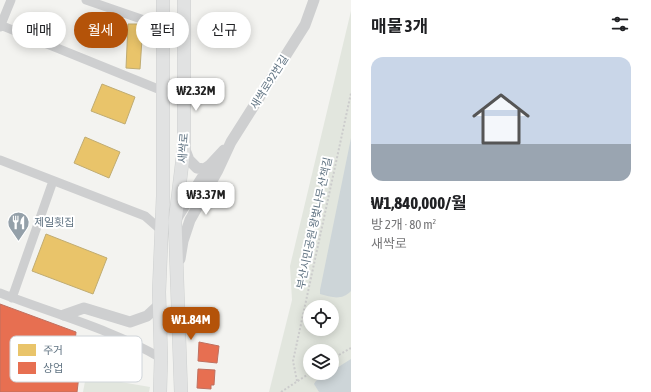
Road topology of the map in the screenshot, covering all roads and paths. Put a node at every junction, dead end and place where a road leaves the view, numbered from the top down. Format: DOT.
graph roads {
  1 [pos="11,0"];
  2 [pos="86,0"];
  3 [pos="163,0"];
  4 [pos="184,0"];
  5 [pos="314,0"];
  6 [pos="163,12"];
  7 [pos="136,17"];
  8 [pos="0,26"];
  9 [pos="163,48"];
  10 [pos="163,91"];
  11 [pos="351,93"];
  12 [pos="231,142"];
  13 [pos="184,147"];
  14 [pos="0,160"];
  15 [pos="210,165"];
  16 [pos="53,181"];
  17 [pos="175,222"];
  18 [pos="161,230"];
  19 [pos="177,291"];
  20 [pos="0,293"];
  21 [pos="12,298"];
  22 [pos="160,304"];
  23 [pos="64,315"];
  24 [pos="115,336"];
  25 [pos="142,347"];
  26 [pos="351,348"];
  27 [pos="339,355"];
  28 [pos="162,358"];
  29 [pos="303,377"];
  30 [pos="297,381"];
  31 [pos="160,392"];
  32 [pos="180,392"];
  33 [pos="281,392"];
  1 -- 8 [label="street"];
  2 -- 7 [label="street"];
  3 -- 6 [label="main road, 새싹로"];
  4 -- 13 [label="main road, 새싹로"];
  5 -- 12 [label="street, 새싹로92번길"];
  8 -- 10 [label="street"];
  9 -- 10 [label="main road, 새싹로"];
  10 -- 18 [label="main road, 새싹로"];
  11 -- 30 [label="path, 부산시민공원 왕벚나무 산책길"];
  12 -- 15 [label="street, 새싹로92번길"];
  12 -- 19 [label="street, 새싹로92번길"];
  13 -- 15 [label="street"];
  13 -- 17 [label="main road, 새싹로"];
  14 -- 16 [label="street"];
  15 -- 17 [label="street, 새싹로92번길"];
  16 -- 18 [label="street"];
  16 -- 21 [label="street"];
  17 -- 18 [label="street, 새싹로92번길"];
  17 -- 19 [label="main road, 새싹로"];
  18 -- 22 [label="main road, 새싹로"];
  19 -- 32 [label="main road, 새싹로"];
  20 -- 21 [label="street"];
  21 -- 23 [label="street"];
  22 -- 23 [label="street"];
  22 -- 28 [label="main road, 새싹로"];
  23 -- 24 [label="street"];
  25 -- 28 [label="street"];
  26 -- 27 [label="path"];
  28 -- 31 [label="main road, 새싹로"];
  29 -- 30 [label="path"];
  30 -- 33 [label="path"];
}
